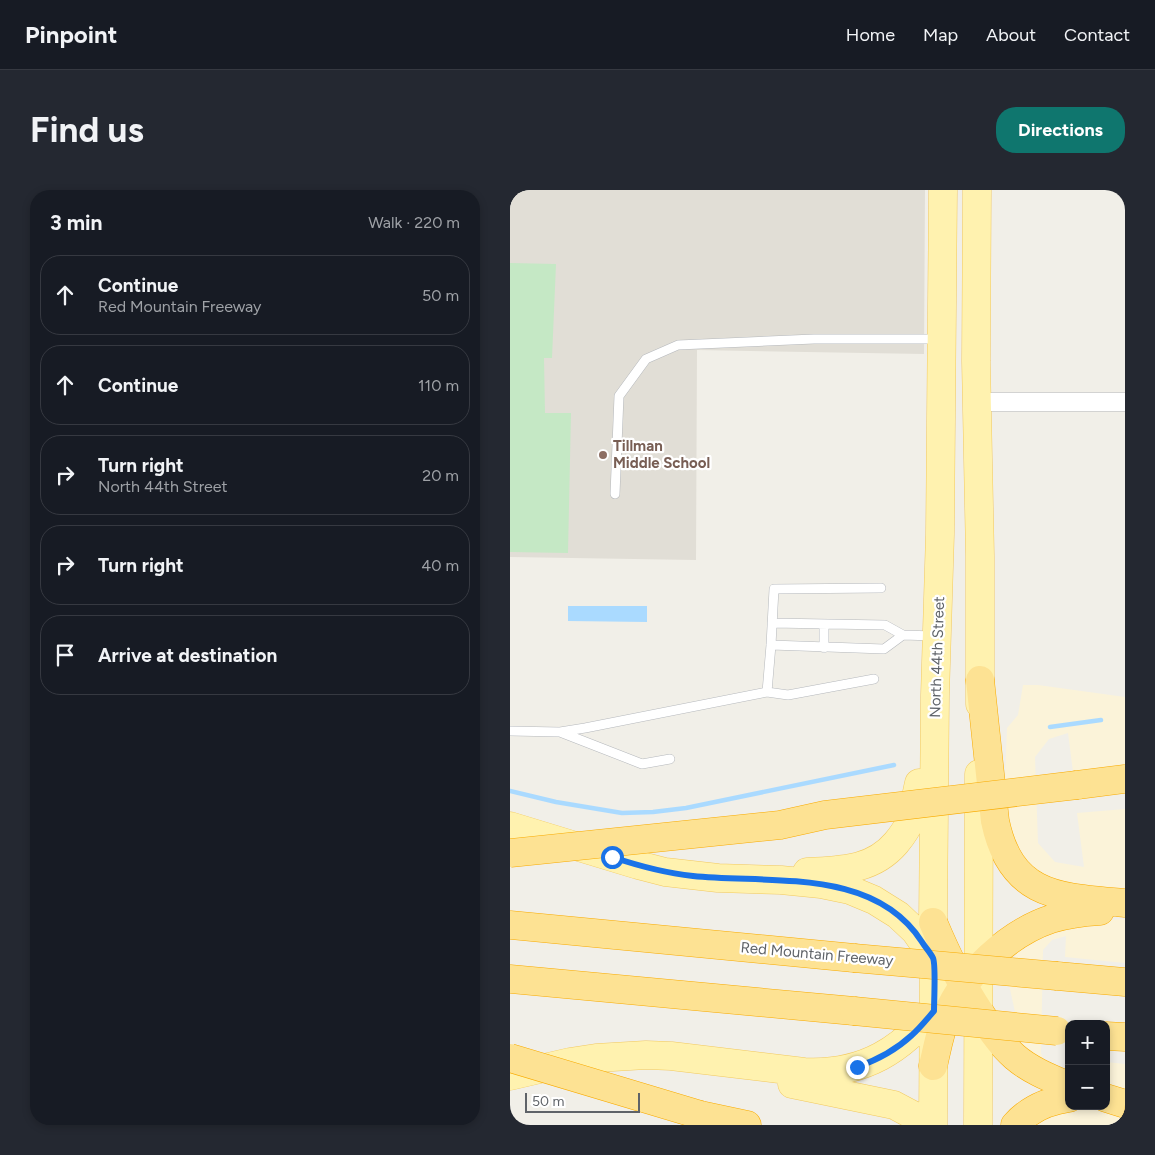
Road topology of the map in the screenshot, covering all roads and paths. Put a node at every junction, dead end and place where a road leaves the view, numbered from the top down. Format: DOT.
graph roads {
  1 [pos="943,190"];
  2 [pos="977,190"];
  3 [pos="942,240"];
  4 [pos="941,339"];
  5 [pos="977,402"];
  6 [pos="1125,402"];
  7 [pos="941,439"];
  8 [pos="615,494"];
  9 [pos="881,588"];
  10 [pos="772,623"];
  11 [pos="824,624"];
  12 [pos="903,635"];
  13 [pos="937,636"];
  14 [pos="771,645"];
  15 [pos="824,648"];
  16 [pos="874,678"];
  17 [pos="980,680"];
  18 [pos="767,692"];
  19 [pos="935,694"];
  20 [pos="510,731"];
  21 [pos="560,732"];
  22 [pos="670,759"];
  23 [pos="1125,779"];
  24 [pos="1077,794"];
  25 [pos="1125,798"];
  26 [pos="510,826"];
  27 [pos="510,853"];
  28 [pos="718,878"];
  29 [pos="1125,903"];
  30 [pos="1125,910"];
  31 [pos="933,922"];
  32 [pos="510,925"];
  33 [pos="934,959"];
  34 [pos="510,979"];
  35 [pos="1125,982"];
  36 [pos="965,987"];
  37 [pos="934,1011"];
  38 [pos="1063,1032"];
  39 [pos="1110,1036"];
  40 [pos="1125,1037"];
  41 [pos="671,1056"];
  42 [pos="510,1058"];
  43 [pos="933,1066"];
  44 [pos="510,1076"];
  45 [pos="1065,1084"];
  46 [pos="1065,1099"];
  47 [pos="700,1115"];
  48 [pos="733,1125"];
  49 [pos="747,1125"];
  50 [pos="929,1125"];
  51 [pos="933,1125"];
  52 [pos="978,1125"];
  53 [pos="1015,1125"];
  1 -- 3 [label="main road, North 44th Street"];
  2 -- 5 [label="main road"];
  3 -- 4 [label="main road, North 44th Street"];
  3 -- 5 [label="main road"];
  4 -- 7 [label="main road, North 44th Street"];
  4 -- 8 [label="lane"];
  5 -- 6 [label="street"];
  5 -- 7 [label="main road"];
  5 -- 17 [label="main road"];
  7 -- 13 [label="main road, North 44th Street"];
  9 -- 10 [label="lane"];
  10 -- 11 [label="lane"];
  10 -- 14 [label="lane"];
  11 -- 12 [label="lane"];
  11 -- 15 [label="lane"];
  12 -- 13 [label="lane"];
  12 -- 15 [label="lane"];
  13 -- 19 [label="main road, North 44th Street"];
  14 -- 15 [label="lane"];
  14 -- 18 [label="lane"];
  16 -- 18 [label="lane"];
  17 -- 29 [label="highway"];
  17 -- 36 [label="main road"];
  18 -- 21 [label="lane"];
  19 -- 28 [label="main road"];
  19 -- 31 [label="main road, North 44th Street"];
  20 -- 21 [label="lane"];
  21 -- 22 [label="lane"];
  23 -- 24 [label="highway"];
  24 -- 25 [label="highway"];
  24 -- 27 [label="highway, bridge"];
  26 -- 28 [label="main road"];
  28 -- 33 [label="main road"];
  30 -- 36 [label="highway"];
  31 -- 33 [label="main road, North 44th Street"];
  31 -- 36 [label="highway"];
  32 -- 35 [label="highway, Red Mountain Freeway, bridge"];
  33 -- 36 [label="main road"];
  33 -- 37 [label="main road, North 44th Street"];
  34 -- 38 [label="highway, bridge"];
  36 -- 37 [label="main road"];
  36 -- 43 [label="highway"];
  36 -- 45 [label="highway"];
  36 -- 52 [label="main road"];
  37 -- 41 [label="main road"];
  37 -- 43 [label="main road, North 44th Street"];
  39 -- 40 [label="highway"];
  41 -- 44 [label="main road"];
  41 -- 50 [label="main road"];
  42 -- 47 [label="highway, bridge"];
  43 -- 51 [label="main road, North 44th Street"];
  46 -- 53 [label="highway"];
  47 -- 48 [label="highway"];
  47 -- 49 [label="highway"];
}
